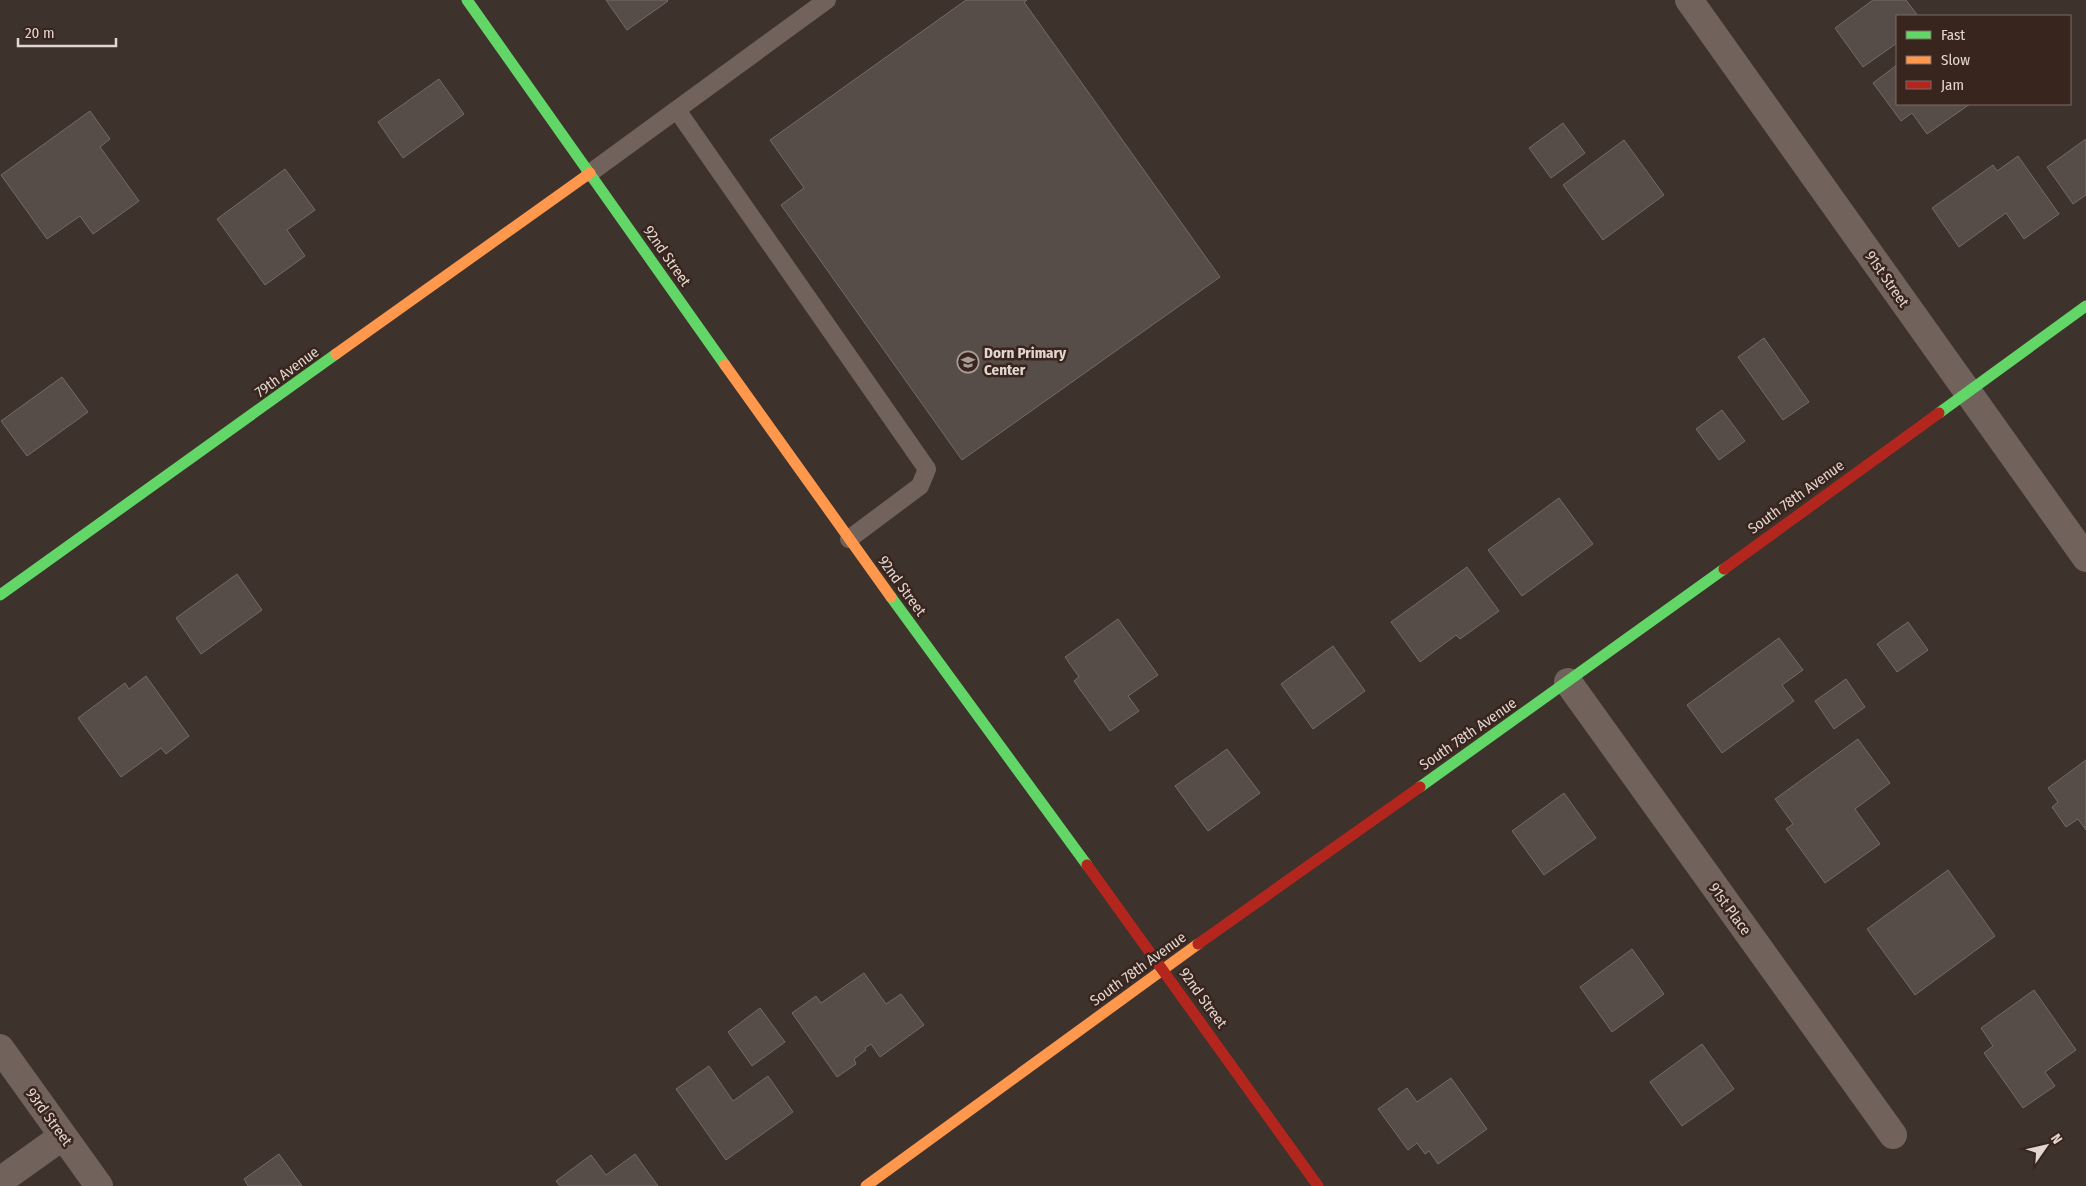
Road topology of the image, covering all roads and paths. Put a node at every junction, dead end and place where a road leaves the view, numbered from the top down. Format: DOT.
graph roads {
  1 [pos="467,0"];
  2 [pos="827,0"];
  3 [pos="1689,0"];
  4 [pos="678,110"];
  5 [pos="590,173"];
  6 [pos="2086,306"];
  7 [pos="1967,392"];
  8 [pos="849,539"];
  9 [pos="2086,558"];
  10 [pos="0,595"];
  11 [pos="1568,682"];
  12 [pos="1163,969"];
  13 [pos="0,1048"];
  14 [pos="63,1136"];
  15 [pos="1893,1136"];
  16 [pos="0,1181"];
  17 [pos="98,1186"];
  18 [pos="866,1186"];
  19 [pos="1318,1186"];
  1 -- 5 [label="street, 92nd Street"];
  2 -- 4 [label="lane"];
  3 -- 7 [label="street, 91st Street"];
  4 -- 5 [label="lane"];
  4 -- 8 [label="lane"];
  5 -- 8 [label="street, 92nd Street"];
  5 -- 10 [label="street, 79th Avenue"];
  6 -- 7 [label="street, South 78th Avenue"];
  7 -- 9 [label="street, 91st Street"];
  7 -- 11 [label="street, South 78th Avenue"];
  8 -- 12 [label="street, 92nd Street"];
  11 -- 12 [label="street, South 78th Avenue"];
  11 -- 15 [label="street, 91st Place"];
  12 -- 18 [label="street, South 78th Avenue"];
  12 -- 19 [label="street, 92nd Street"];
  13 -- 14 [label="street, 93rd Street"];
  14 -- 16 [label="street"];
  14 -- 17 [label="street, 93rd Street"];
}
